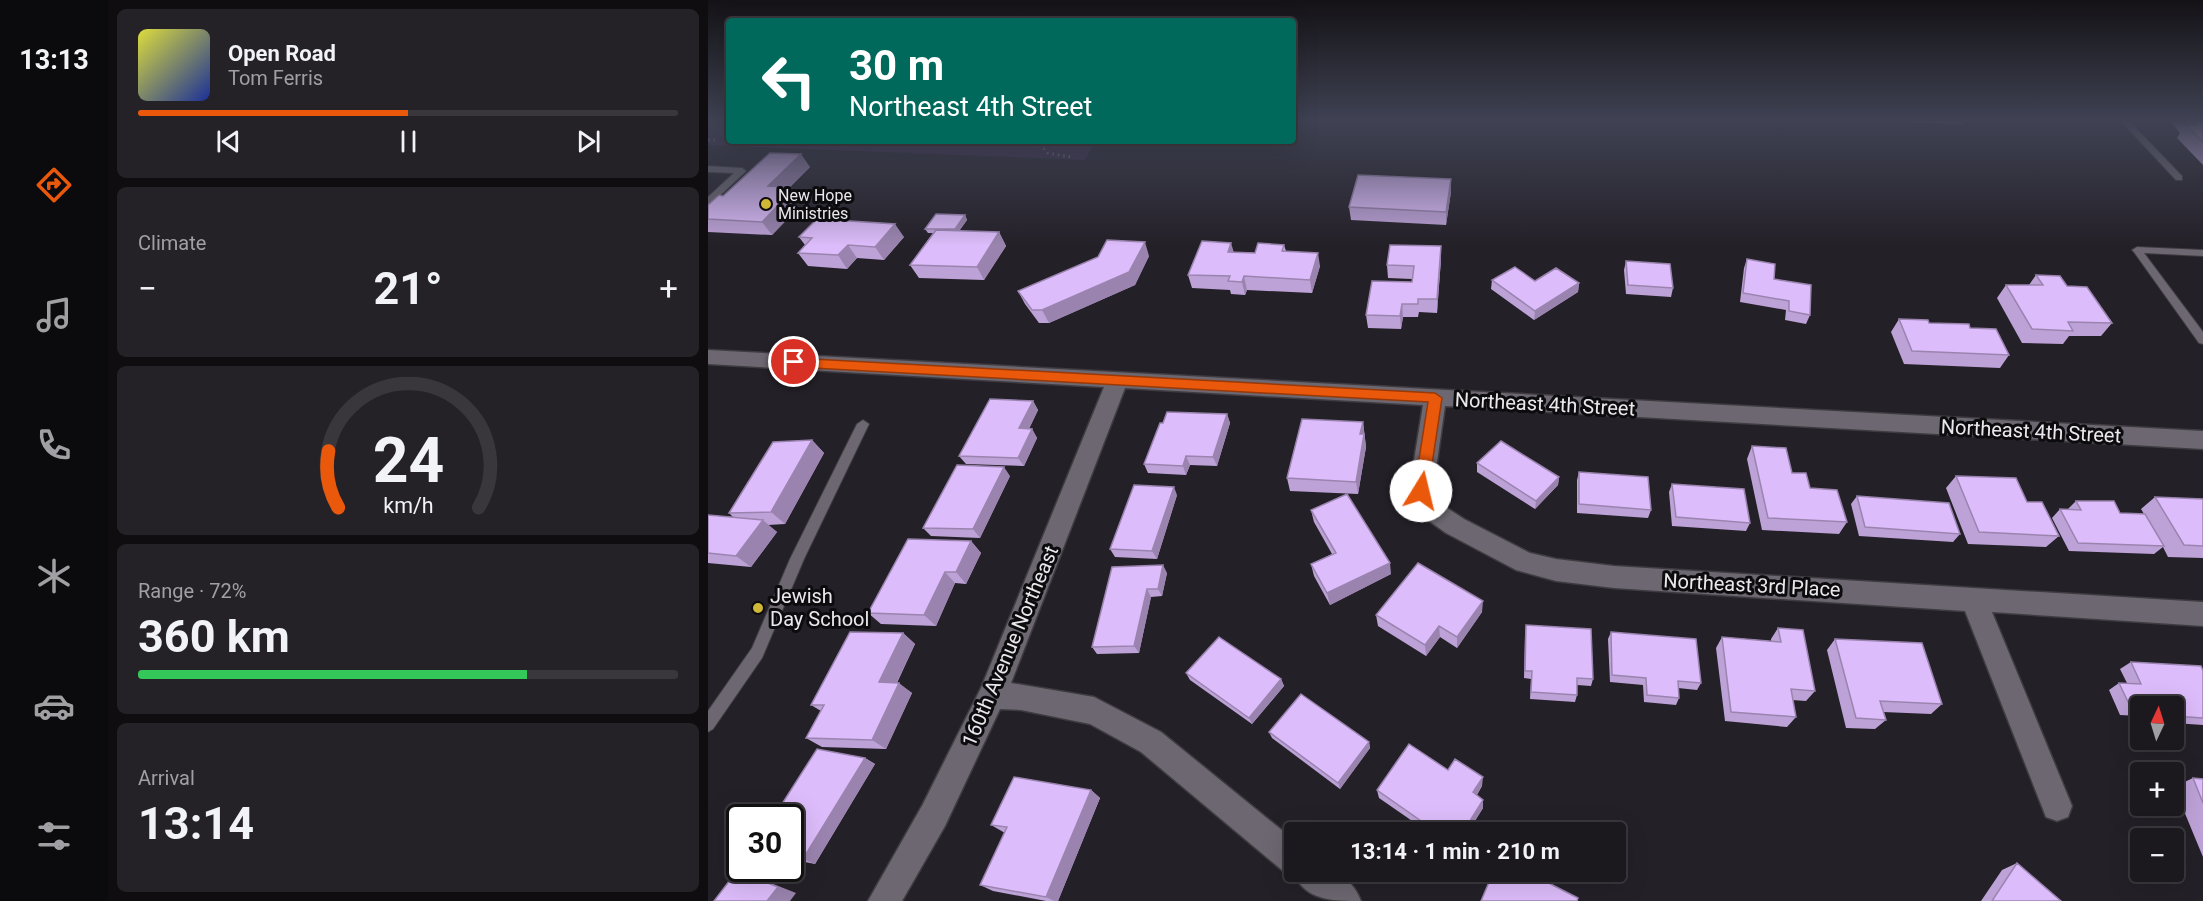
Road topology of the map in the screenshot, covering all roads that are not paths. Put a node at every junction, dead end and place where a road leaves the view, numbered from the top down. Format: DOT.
graph roads {
  1 [pos="2164,162"];
  2 [pos="708,169"];
  3 [pos="2179,178"];
  4 [pos="708,202"];
  5 [pos="2202,254"];
  6 [pos="2203,340"];
  7 [pos="708,357"];
  8 [pos="1117,381"];
  9 [pos="1435,398"];
  10 [pos="863,424"];
  11 [pos="2203,440"];
  12 [pos="1973,598"];
  13 [pos="2203,614"];
  14 [pos="992,695"];
  15 [pos="708,724"];
  16 [pos="2057,806"];
  17 [pos="1284,852"];
  18 [pos="1321,882"];
  19 [pos="884,901"];
  20 [pos="1345,901"];
  1 -- 3 [label="lane"];
  2 -- 4 [label="lane"];
  5 -- 6 [label="lane"];
  7 -- 8 [label="street, Northeast 4th Street"];
  8 -- 9 [label="street, Northeast 4th Street"];
  8 -- 14 [label="street, 160th Avenue Northeast"];
  9 -- 11 [label="street, Northeast 4th Street"];
  9 -- 12 [label="street, Northeast 3rd Place"];
  10 -- 15 [label="lane"];
  12 -- 13 [label="street, Northeast 3rd Place"];
  12 -- 16 [label="street"];
  14 -- 17 [label="street"];
  14 -- 19 [label="street, 160th Avenue Northeast"];
  18 -- 20 [label="street"];
}
